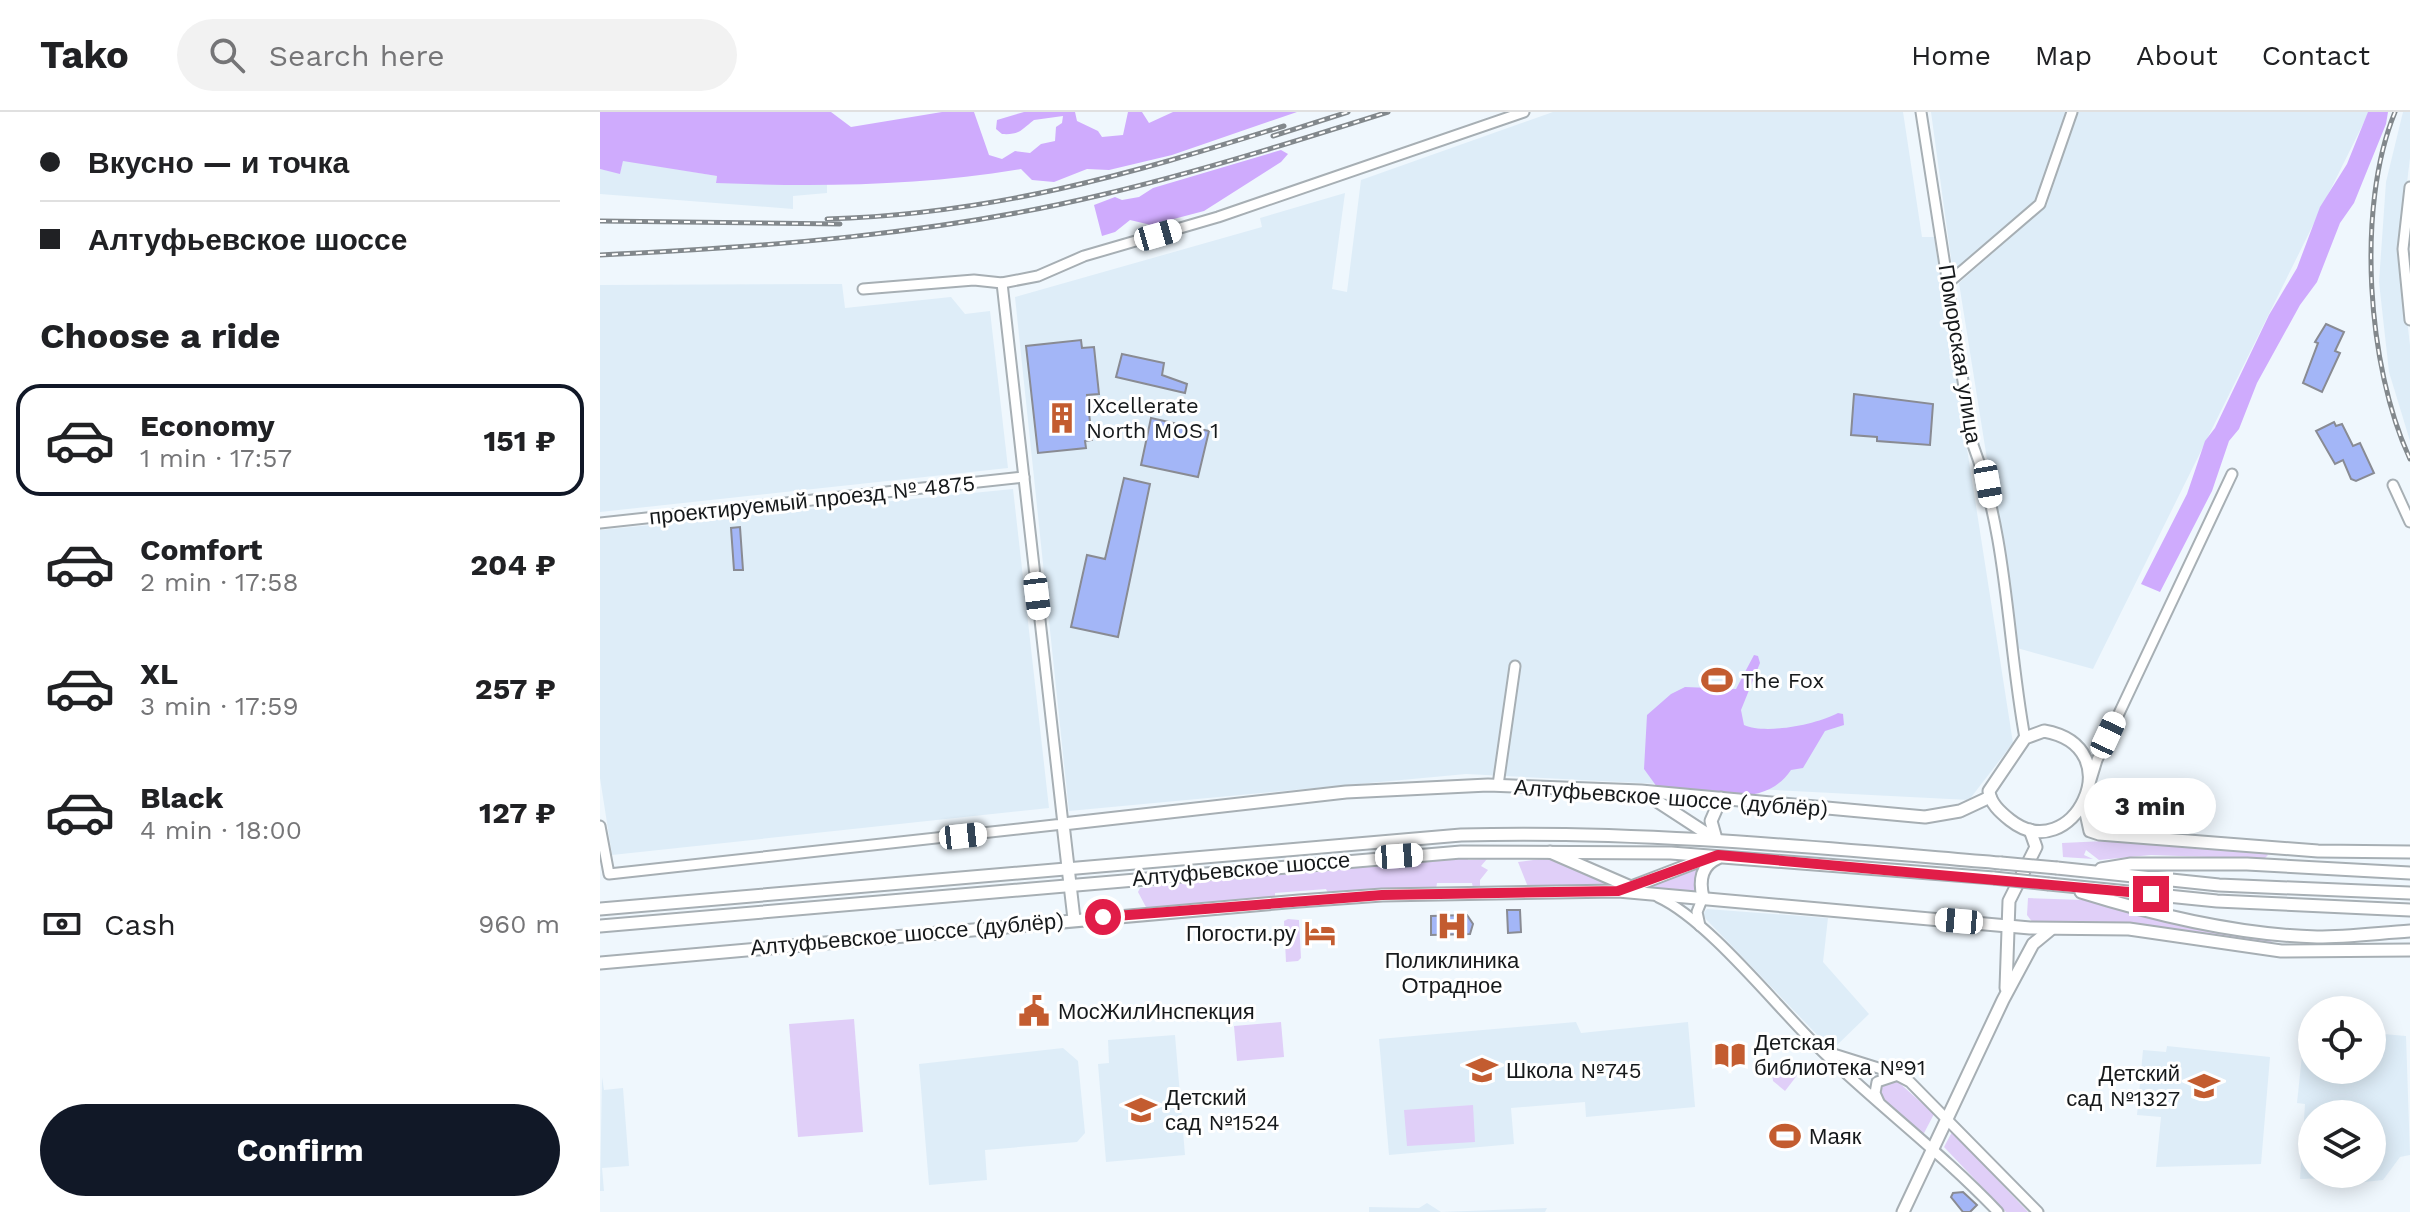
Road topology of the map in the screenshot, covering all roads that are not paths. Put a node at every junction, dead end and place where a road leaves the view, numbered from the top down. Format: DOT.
graph roads {
  1 [pos="1524,112"];
  2 [pos="1921,112"];
  3 [pos="2072,112"];
  4 [pos="2410,187"];
  5 [pos="1002,283"];
  6 [pos="1948,283"];
  7 [pos="863,289"];
  8 [pos="2410,320"];
  9 [pos="2232,474"];
  10 [pos="1024,477"];
  11 [pos="2393,485"];
  12 [pos="2410,522"];
  13 [pos="600,523"];
  14 [pos="1515,666"];
  15 [pos="2025,738"];
  16 [pos="2092,763"];
  17 [pos="1498,785"];
  18 [pos="1641,791"];
  19 [pos="1990,797"];
  20 [pos="1721,798"];
  21 [pos="2084,804"];
  22 [pos="1063,824"];
  23 [pos="600,826"];
  24 [pos="2030,830"];
  25 [pos="1716,839"];
  26 [pos="2250,847"];
  27 [pos="1546,850"];
  28 [pos="2328,852"];
  29 [pos="2410,852"];
  30 [pos="1722,856"];
  31 [pos="2292,858"];
  32 [pos="2258,865"];
  33 [pos="2321,866"];
  34 [pos="1070,867"];
  35 [pos="2063,869"];
  36 [pos="2410,873"];
  37 [pos="1072,884"];
  38 [pos="2056,884"];
  39 [pos="1633,888"];
  40 [pos="1618,891"];
  41 [pos="2410,893"];
  42 [pos="1652,894"];
  43 [pos="1703,897"];
  44 [pos="2009,901"];
  45 [pos="600,909"];
  46 [pos="2410,910"];
  47 [pos="1074,919"];
  48 [pos="600,926"];
  49 [pos="2007,926"];
  50 [pos="2030,928"];
  51 [pos="2058,928"];
  52 [pos="2410,931"];
  53 [pos="1704,932"];
  54 [pos="2267,932"];
  55 [pos="2329,936"];
  56 [pos="2297,943"];
  57 [pos="2255,948"];
  58 [pos="2410,950"];
  59 [pos="2328,952"];
  60 [pos="600,963"];
  61 [pos="2003,1000"];
  62 [pos="1821,1050"];
  63 [pos="1903,1077"];
  64 [pos="1880,1104"];
  65 [pos="1950,1119"];
  66 [pos="1934,1149"];
  67 [pos="1903,1212"];
  68 [pos="1998,1212"];
  69 [pos="2038,1212"];
  1 -- 5 [label="street"];
  2 -- 6 [label="street, Поморская улица"];
  3 -- 6 [label="street"];
  4 -- 8 [label="street"];
  5 -- 7 [label="street"];
  5 -- 10 [label="street"];
  6 -- 15 [label="street, Поморская улица"];
  9 -- 16 [label="street"];
  10 -- 13 [label="street, проектируемый проезд № 4875"];
  10 -- 22 [label="street"];
  11 -- 12 [label="street"];
  14 -- 17 [label="street"];
  15 -- 16 [label="main road"];
  15 -- 19 [label="main road"];
  16 -- 21 [label="main road"];
  17 -- 18 [label="main road, Алтуфьевское шоссе (дублёр)"];
  17 -- 22 [label="main road, Алтуфьевское шоссе (дублёр)"];
  18 -- 20 [label="main road, Алтуфьевское шоссе (дублёр)"];
  18 -- 25 [label="main road"];
  19 -- 20 [label="main road, Алтуфьевское шоссе (дублёр)"];
  19 -- 24 [label="main road"];
  20 -- 25 [label="main road"];
  21 -- 24 [label="main road"];
  21 -- 26 [label="main road"];
  22 -- 23 [label="street"];
  22 -- 34 [label="main road"];
  24 -- 44 [label="main road"];
  25 -- 34 [label="main road, Алтуфьевское шоссе"];
  25 -- 35 [label="main road, Алтуфьевское шоссе, bridge"];
  26 -- 28 [label="main road"];
  26 -- 31 [label="main road"];
  27 -- 30 [label="main road, Алтуфьевское шоссе"];
  27 -- 37 [label="main road, Алтуфьевское шоссе"];
  27 -- 39 [label="main road"];
  28 -- 29 [label="main road"];
  28 -- 31 [label="main road"];
  30 -- 38 [label="main road, Алтуфьевское шоссе, bridge"];
  30 -- 39 [label="main road"];
  30 -- 43 [label="main road"];
  31 -- 32 [label="main road"];
  31 -- 33 [label="main road"];
  32 -- 33 [label="main road"];
  32 -- 35 [label="main road"];
  33 -- 36 [label="main road"];
  34 -- 37 [label="main road"];
  34 -- 45 [label="main road, Алтуфьевское шоссе"];
  35 -- 41 [label="main road, Алтуфьевское шоссе"];
  37 -- 47 [label="main road"];
  37 -- 48 [label="main road, Алтуфьевское шоссе"];
  38 -- 46 [label="main road, Алтуфьевское шоссе"];
  38 -- 54 [label="main road"];
  39 -- 40 [label="main road"];
  39 -- 42 [label="main road"];
  40 -- 42 [label="main road, Алтуфьевское шоссе (дублёр)"];
  40 -- 47 [label="main road, Алтуфьевское шоссе (дублёр)"];
  42 -- 43 [label="main road, Алтуфьевское шоссе (дублёр)"];
  42 -- 53 [label="street"];
  43 -- 49 [label="main road, Алтуфьевское шоссе (дублёр)"];
  43 -- 53 [label="street"];
  44 -- 49 [label="main road"];
  44 -- 50 [label="main road"];
  47 -- 60 [label="main road, Алтуфьевское шоссе (дублёр)"];
  49 -- 50 [label="main road, Алтуфьевское шоссе (дублёр)"];
  49 -- 61 [label="main road"];
  50 -- 51 [label="main road, Алтуфьевское шоссе (дублёр)"];
  51 -- 57 [label="main road, Алтуфьевское шоссе (дублёр)"];
  51 -- 61 [label="main road"];
  52 -- 55 [label="main road"];
  53 -- 62 [label="street"];
  54 -- 55 [label="main road"];
  54 -- 56 [label="main road"];
  55 -- 56 [label="main road"];
  56 -- 57 [label="main road"];
  56 -- 59 [label="main road"];
  57 -- 59 [label="main road, Алтуфьевское шоссе (дублёр)"];
  58 -- 59 [label="main road, Алтуфьевское шоссе (дублёр)"];
  61 -- 65 [label="main road"];
  62 -- 63 [label="street"];
  62 -- 64 [label="street"];
  63 -- 64 [label="street"];
  63 -- 65 [label="street"];
  64 -- 66 [label="street"];
  65 -- 66 [label="main road"];
  65 -- 69 [label="street"];
  66 -- 67 [label="main road"];
  66 -- 68 [label="street"];
}
